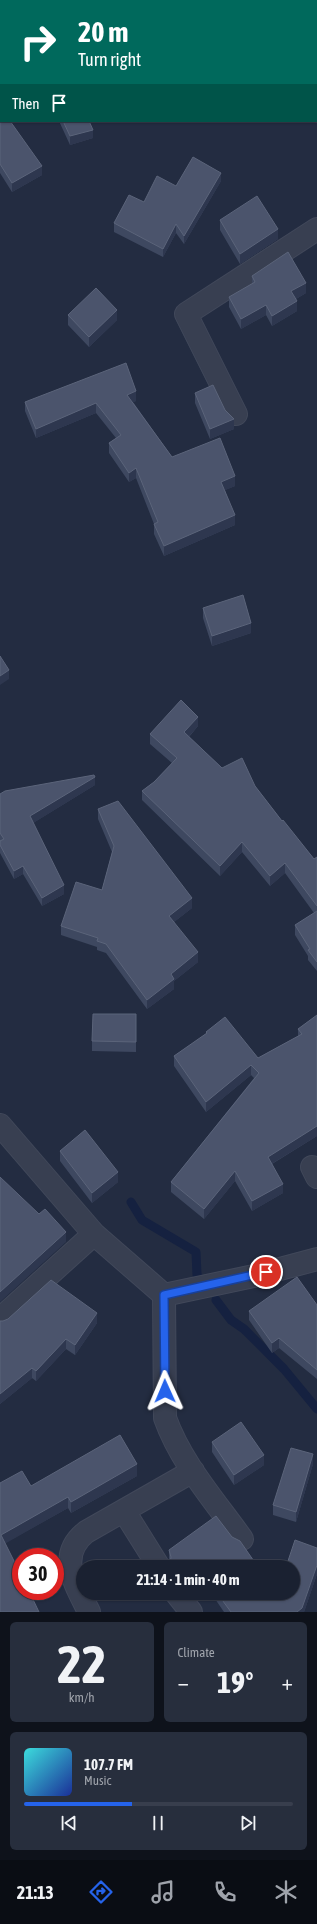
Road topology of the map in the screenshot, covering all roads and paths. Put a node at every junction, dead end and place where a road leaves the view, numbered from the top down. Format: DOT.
graph roads {
  1 [pos="317,229"];
  2 [pos="236,414"];
  3 [pos="0,1126"];
  4 [pos="94,1234"];
  5 [pos="317,1259"];
  6 [pos="164,1295"];
  7 [pos="0,1319"];
  8 [pos="193,1471"];
  9 [pos="124,1511"];
  10 [pos="242,1539"];
  11 [pos="155,1560"];
  12 [pos="182,1600"];
  13 [pos="89,1612"];
  14 [pos="191,1612"];
  1 -- 2 [label="street"];
  3 -- 4 [label="street"];
  4 -- 6 [label="street"];
  4 -- 7 [label="street"];
  5 -- 6 [label="street"];
  6 -- 8 [label="street"];
  8 -- 9 [label="street"];
  8 -- 10 [label="street"];
  9 -- 11 [label="street"];
  9 -- 13 [label="street"];
  12 -- 14 [label="street"];
}
